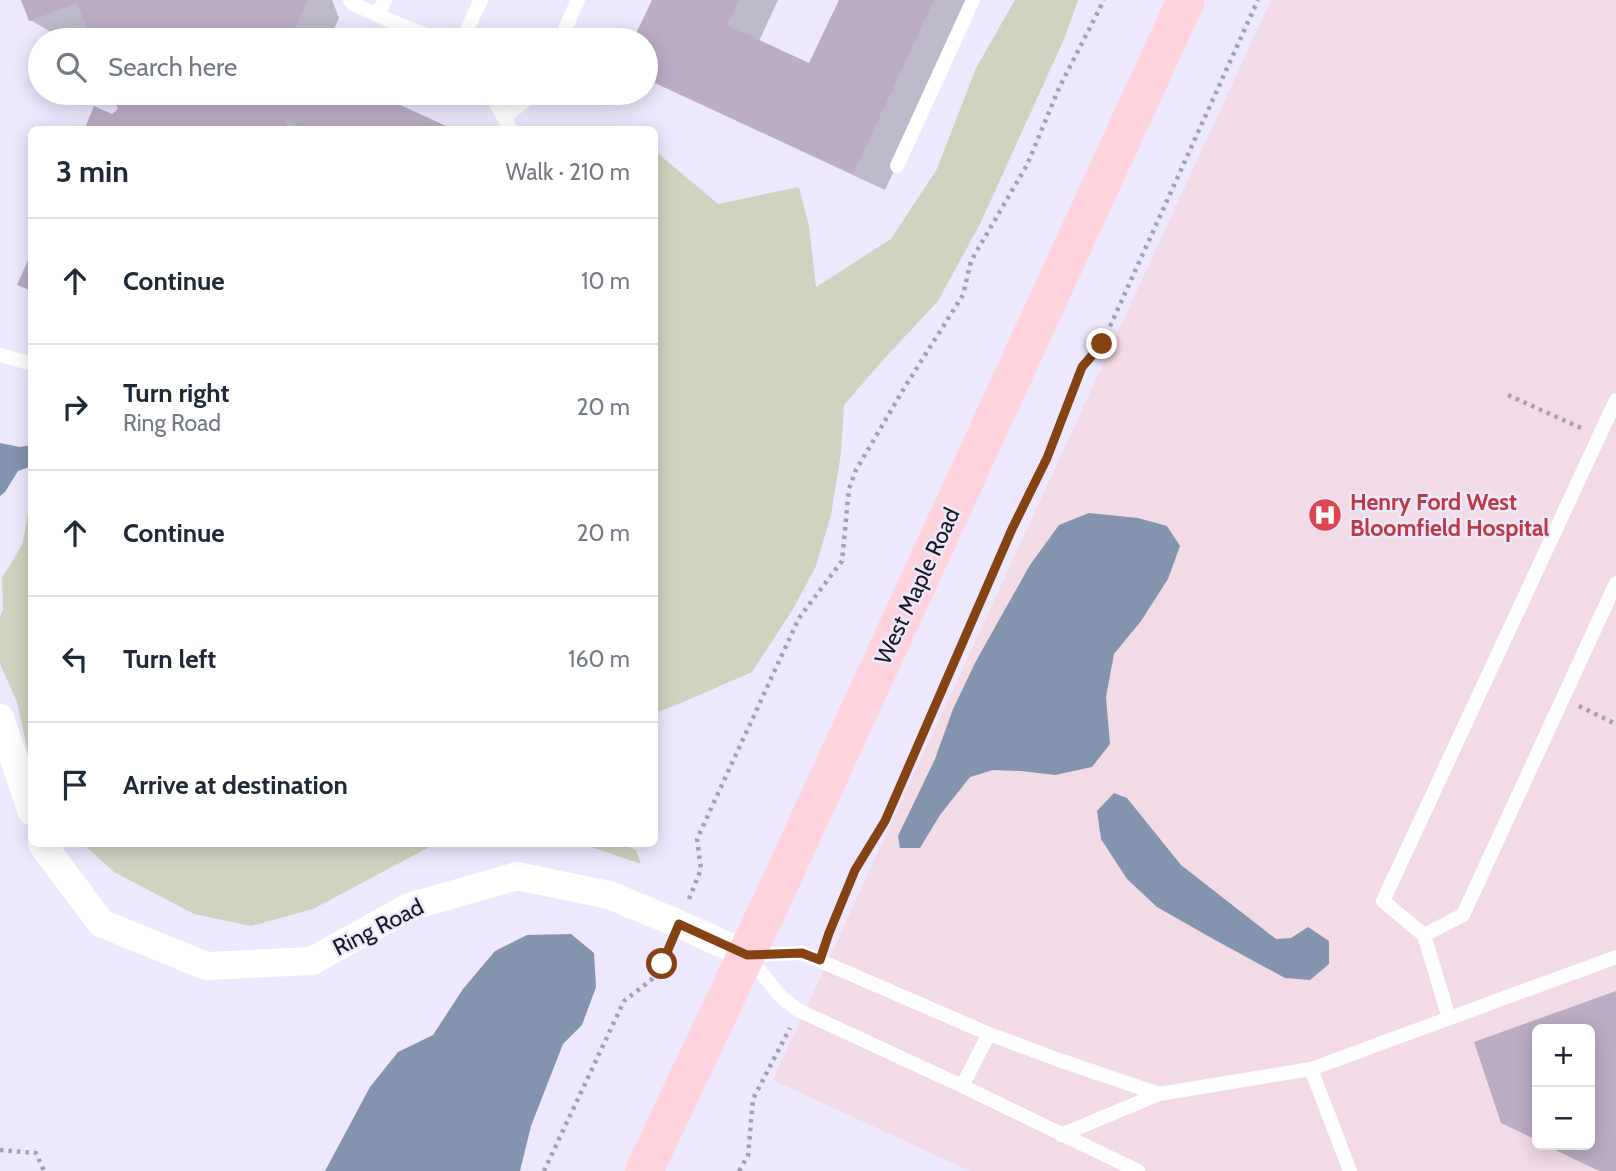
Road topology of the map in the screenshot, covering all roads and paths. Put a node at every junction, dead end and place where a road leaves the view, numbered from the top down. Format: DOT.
graph roads {
  1 [pos="350,0"];
  2 [pos="385,0"];
  3 [pos="481,0"];
  4 [pos="578,0"];
  5 [pos="973,0"];
  6 [pos="1104,0"];
  7 [pos="1186,0"];
  8 [pos="1258,0"];
  9 [pos="377,15"];
  10 [pos="409,28"];
  11 [pos="468,28"];
  12 [pos="565,28"];
  13 [pos="497,105"];
  14 [pos="525,105"];
  15 [pos="508,123"];
  16 [pos="897,166"];
  17 [pos="0,355"];
  18 [pos="28,363"];
  19 [pos="1508,395"];
  20 [pos="1616,400"];
  21 [pos="1596,443"];
  22 [pos="1616,583"];
  23 [pos="1564,697"];
  24 [pos="0,718"];
  25 [pos="1616,724"];
  26 [pos="28,800"];
  27 [pos="44,847"];
  28 [pos="679,924"];
  29 [pos="1424,935"];
  30 [pos="747,955"];
  31 [pos="1616,957"];
  32 [pos="820,960"];
  33 [pos="798,1010"];
  34 [pos="1449,1018"];
  35 [pos="989,1034"];
  36 [pos="1311,1069"];
  37 [pos="962,1086"];
  38 [pos="1158,1094"];
  39 [pos="1061,1135"];
  40 [pos="0,1150"];
  41 [pos="44,1171"];
  42 [pos="544,1171"];
  43 [pos="644,1171"];
  44 [pos="739,1171"];
  45 [pos="1138,1171"];
  46 [pos="1350,1171"];
  1 -- 9 [label="lane"];
  2 -- 9 [label="lane"];
  3 -- 11 [label="lane"];
  4 -- 12 [label="lane"];
  5 -- 16 [label="lane"];
  6 -- 28 [label="path"];
  7 -- 30 [label="main road, West Maple Road"];
  8 -- 32 [label="path"];
  9 -- 10 [label="lane"];
  13 -- 15 [label="lane"];
  14 -- 15 [label="lane"];
  17 -- 18 [label="lane"];
  19 -- 21 [label="path"];
  20 -- 21 [label="lane"];
  21 -- 29 [label="lane"];
  22 -- 23 [label="lane"];
  23 -- 25 [label="path"];
  23 -- 29 [label="lane"];
  24 -- 26 [label="street"];
  27 -- 28 [label="street, Ring Road"];
  28 -- 30 [label="street, Ring Road"];
  28 -- 42 [label="path"];
  29 -- 34 [label="lane"];
  30 -- 32 [label="lane"];
  30 -- 33 [label="lane"];
  30 -- 43 [label="main road, West Maple Road"];
  31 -- 34 [label="lane"];
  32 -- 35 [label="lane"];
  33 -- 37 [label="lane"];
  33 -- 44 [label="path"];
  34 -- 36 [label="lane"];
  35 -- 37 [label="lane"];
  35 -- 38 [label="lane"];
  36 -- 38 [label="lane"];
  36 -- 46 [label="lane"];
  37 -- 39 [label="lane"];
  38 -- 39 [label="lane"];
  39 -- 45 [label="lane"];
  40 -- 41 [label="path"];
}
